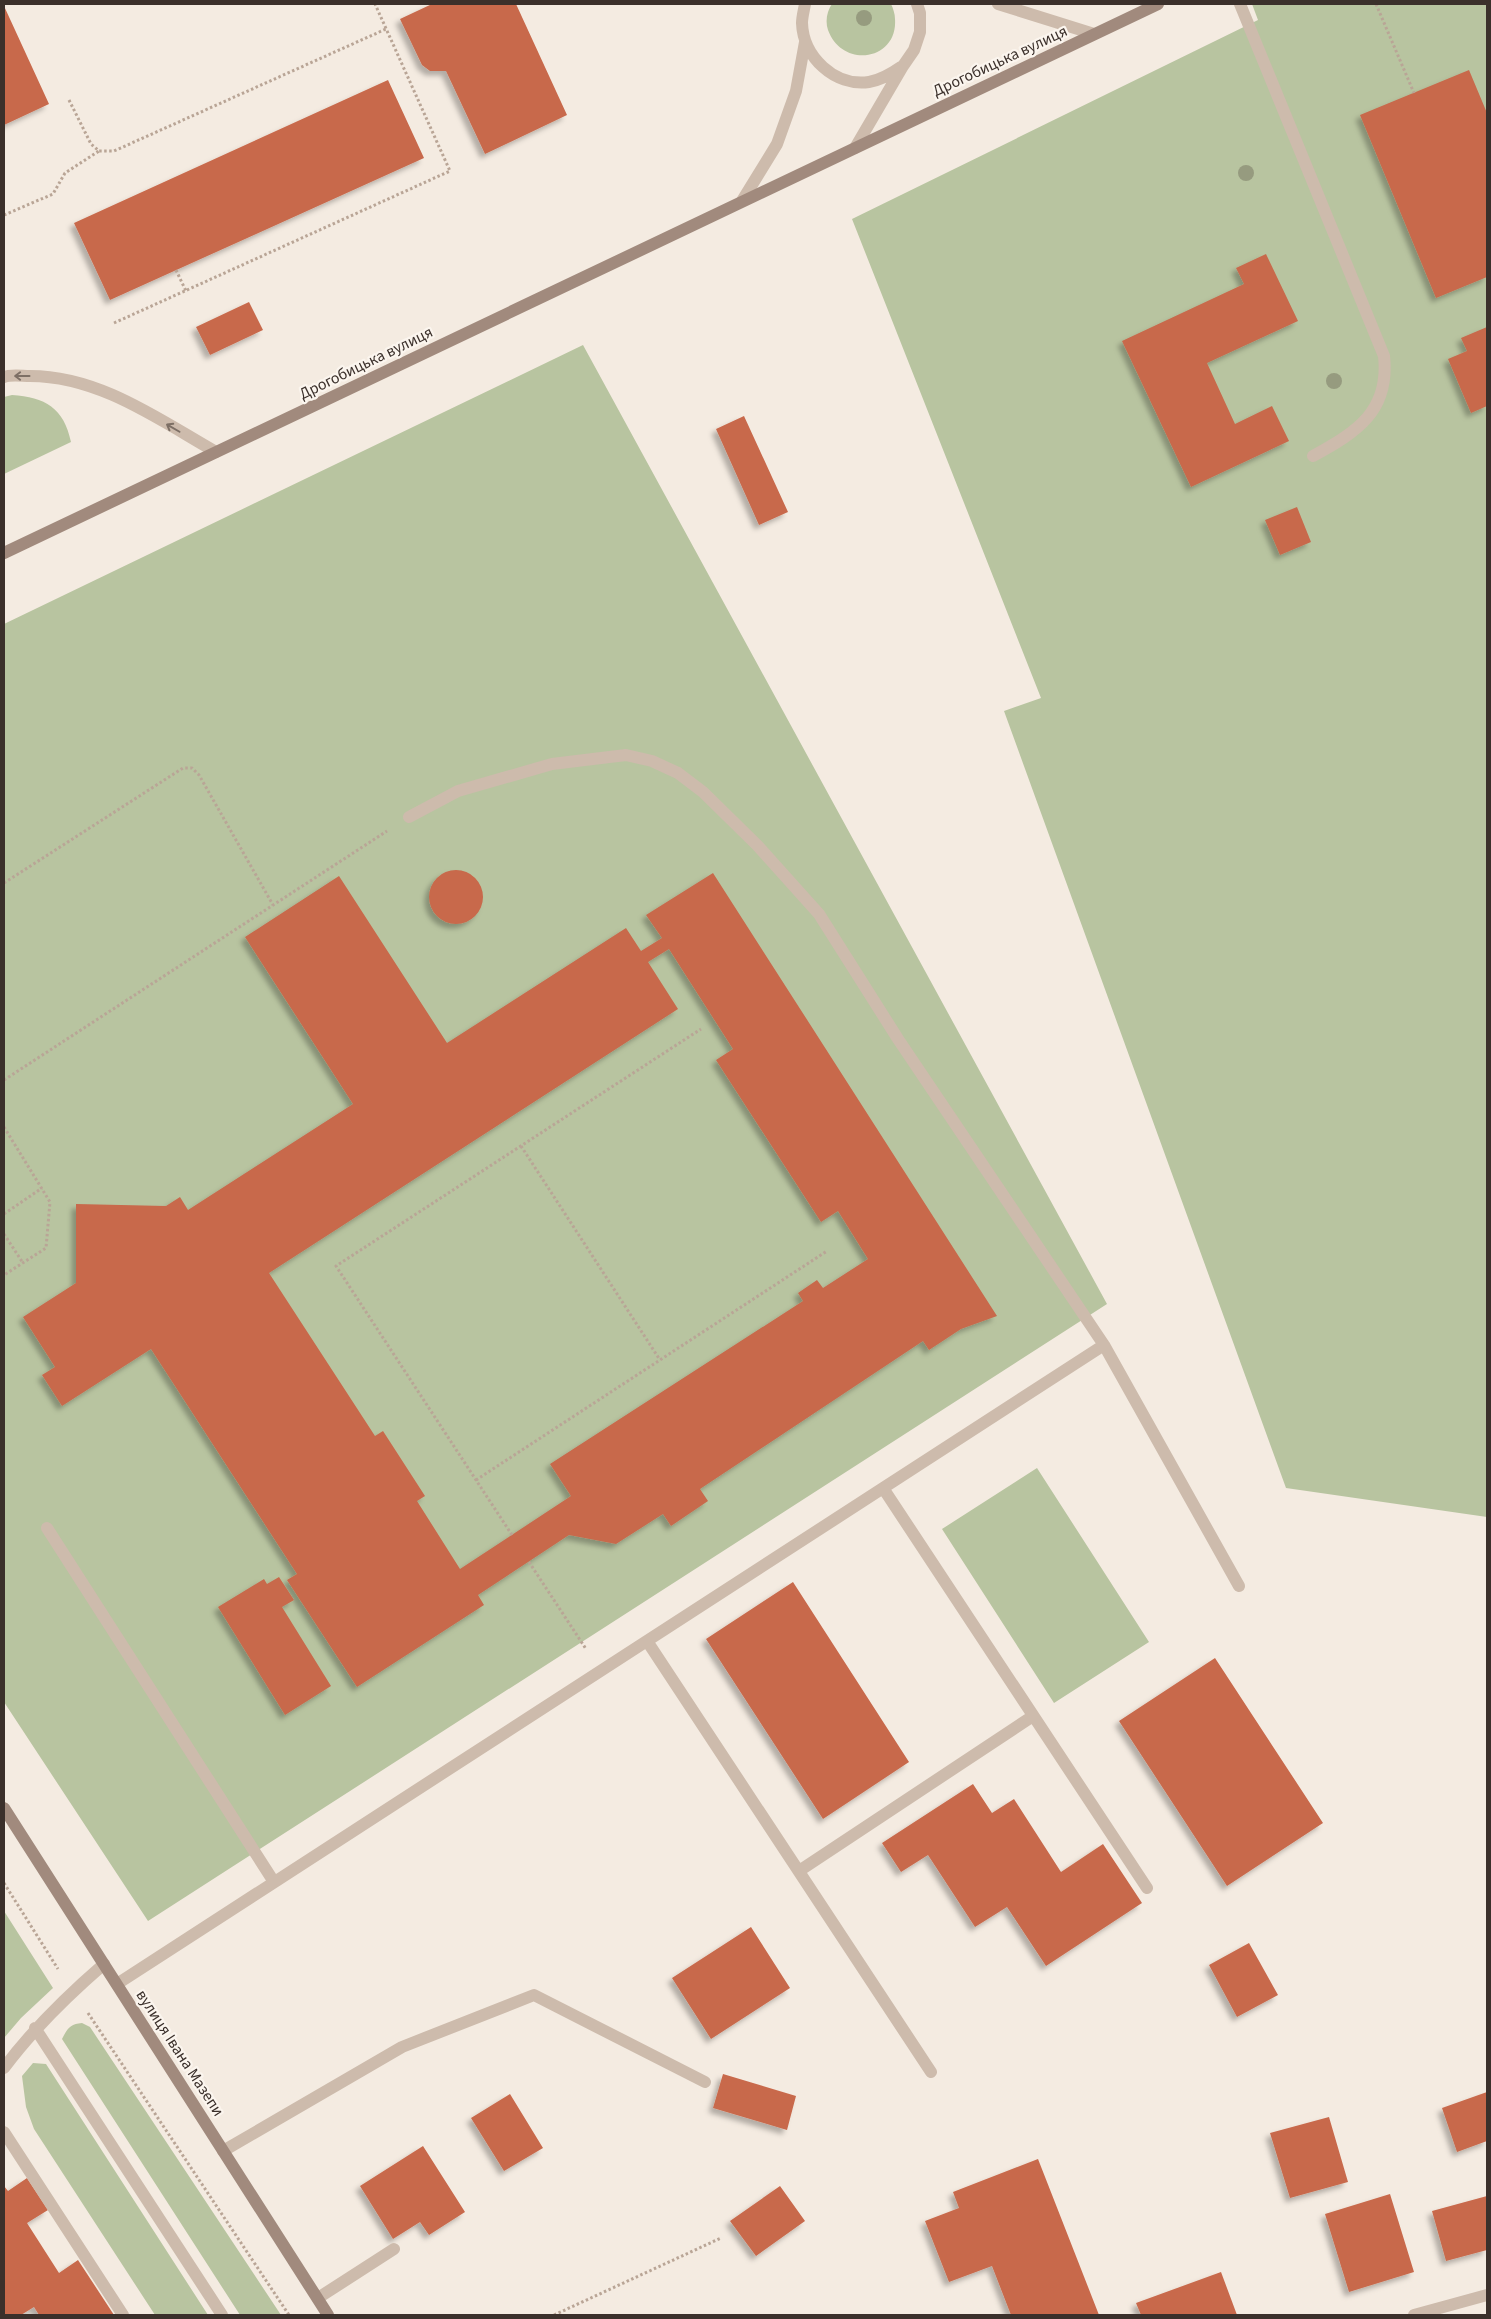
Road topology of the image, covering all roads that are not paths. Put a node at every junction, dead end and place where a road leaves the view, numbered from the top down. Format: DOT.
graph roads {
  1 [pos="799,4"];
  2 [pos="805,4"];
  3 [pos="917,4"];
  4 [pos="998,4"];
  5 [pos="1158,4"];
  6 [pos="1240,4"];
  7 [pos="802,23"];
  8 [pos="1094,34"];
  9 [pos="805,42"];
  10 [pos="903,66"];
  11 [pos="855,148"];
  12 [pos="742,202"];
  13 [pos="4,377"];
  14 [pos="216,452"];
  15 [pos="1313,456"];
  16 [pos="4,553"];
  17 [pos="409,817"];
  18 [pos="1104,1345"];
  19 [pos="883,1488"];
  20 [pos="47,1528"];
  21 [pos="1239,1586"];
  22 [pos="647,1641"];
  23 [pos="1034,1716"];
  24 [pos="4,1808"];
  25 [pos="799,1871"];
  26 [pos="274,1882"];
  27 [pos="1147,1888"];
  28 [pos="104,1964"];
  29 [pos="116,1984"];
  30 [pos="35,2028"];
  31 [pos="4,2068"];
  32 [pos="931,2072"];
  33 [pos="704,2082"];
  34 [pos="4,2132"];
  35 [pos="224,2151"];
  36 [pos="394,2249"];
  37 [pos="1487,2295"];
  38 [pos="318,2298"];
  39 [pos="123,2315"];
  40 [pos="222,2315"];
  41 [pos="328,2315"];
  42 [pos="1414,2315"];
  1 -- 7 [label="lane"];
  2 -- 7 [label="lane"];
  3 -- 10 [label="lane"];
  4 -- 8 [label="lane"];
  5 -- 8 [label="main road, Дрогобицька вулиця"];
  6 -- 15 [label="lane"];
  7 -- 9 [label="lane"];
  8 -- 11 [label="main road, Дрогобицька вулиця"];
  9 -- 10 [label="lane"];
  9 -- 12 [label="lane"];
  10 -- 11 [label="lane"];
  11 -- 12 [label="main road, Дрогобицька вулиця"];
  12 -- 14 [label="main road, Дрогобицька вулиця"];
  14 -- 13 [label="lane, one-way"];
  14 -- 16 [label="main road, Дрогобицька вулиця"];
  17 -- 18 [label="lane"];
  18 -- 19 [label="lane"];
  18 -- 21 [label="lane"];
  19 -- 22 [label="lane"];
  19 -- 23 [label="lane"];
  20 -- 26 [label="lane"];
  22 -- 25 [label="lane"];
  22 -- 26 [label="lane"];
  23 -- 25 [label="lane"];
  23 -- 27 [label="lane"];
  24 -- 28 [label="main road, вулиця Івана Мазепи"];
  25 -- 32 [label="lane"];
  26 -- 29 [label="lane"];
  28 -- 29 [label="main road, вулиця Івана Мазепи"];
  28 -- 30 [label="lane"];
  29 -- 35 [label="main road, вулиця Івана Мазепи"];
  30 -- 31 [label="lane"];
  30 -- 40 [label="lane"];
  33 -- 35 [label="lane"];
  34 -- 39 [label="lane"];
  35 -- 38 [label="main road, вулиця Івана Мазепи"];
  36 -- 38 [label="lane"];
  37 -- 42 [label="lane"];
  38 -- 41 [label="main road, вулиця Івана Мазепи"];
}
